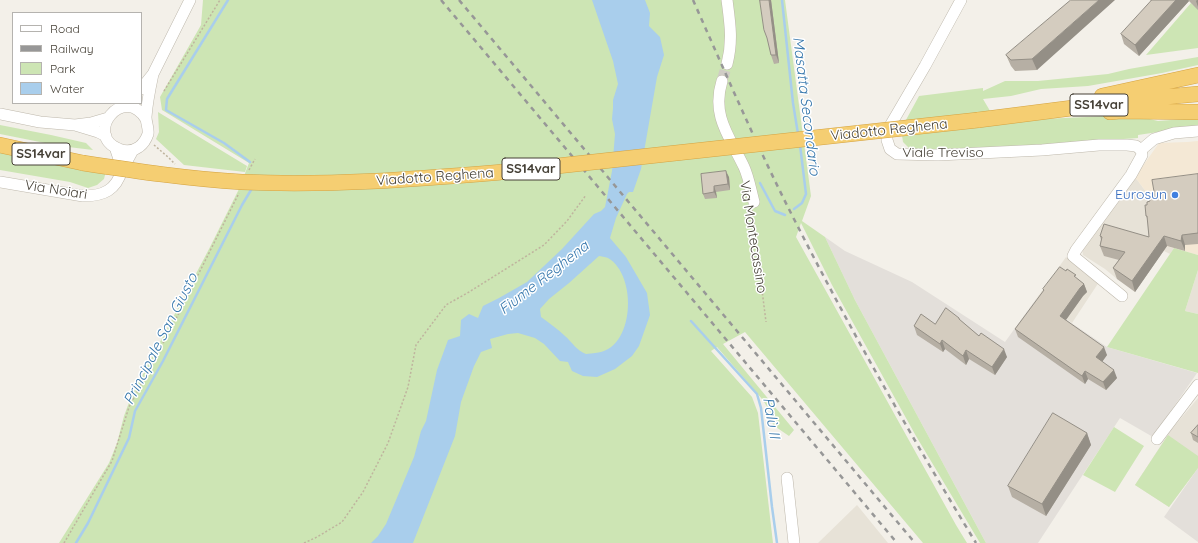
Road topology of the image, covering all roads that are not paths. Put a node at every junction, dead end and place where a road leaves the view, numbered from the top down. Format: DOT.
graph roads {
  1 [pos="190,0"];
  2 [pos="727,0"];
  3 [pos="961,0"];
  4 [pos="727,64"];
  5 [pos="153,74"];
  6 [pos="1198,75"];
  7 [pos="722,81"];
  8 [pos="142,88"];
  9 [pos="1198,94"];
  10 [pos="124,105"];
  11 [pos="1198,112"];
  12 [pos="0,114"];
  13 [pos="1000,117"];
  14 [pos="108,118"];
  15 [pos="146,120"];
  16 [pos="75,125"];
  17 [pos="1198,131"];
  18 [pos="106,136"];
  19 [pos="0,145"];
  20 [pos="115,148"];
  21 [pos="132,150"];
  22 [pos="1141,150"];
  23 [pos="122,170"];
  24 [pos="0,182"];
  25 [pos="753,204"];
  26 [pos="1122,296"];
  27 [pos="1198,385"];
  28 [pos="1157,439"];
  29 [pos="787,478"];
  30 [pos="794,543"];
  1 -- 5 [label="street"];
  2 -- 4 [label="street"];
  3 -- 22 [label="street, Viale Treviso"];
  5 -- 8 [label="street"];
  5 -- 15 [label="street"];
  6 -- 13 [label="highway"];
  7 -- 25 [label="street, Via Montecassino"];
  9 -- 13 [label="highway, SS14var"];
  10 -- 14 [label="street"];
  10 -- 15 [label="street"];
  11 -- 13 [label="highway"];
  12 -- 16 [label="street"];
  13 -- 19 [label="highway, Viadotto Reghena / SS14var, bridge"];
  14 -- 16 [label="street"];
  14 -- 18 [label="street"];
  15 -- 21 [label="street"];
  16 -- 18 [label="street"];
  17 -- 22 [label="street"];
  18 -- 20 [label="street"];
  20 -- 21 [label="street"];
  20 -- 23 [label="street"];
  21 -- 23 [label="street, Via Noiari"];
  22 -- 26 [label="street"];
  23 -- 24 [label="street, Via Noiari"];
  27 -- 28 [label="street"];
  29 -- 30 [label="street"];
}
